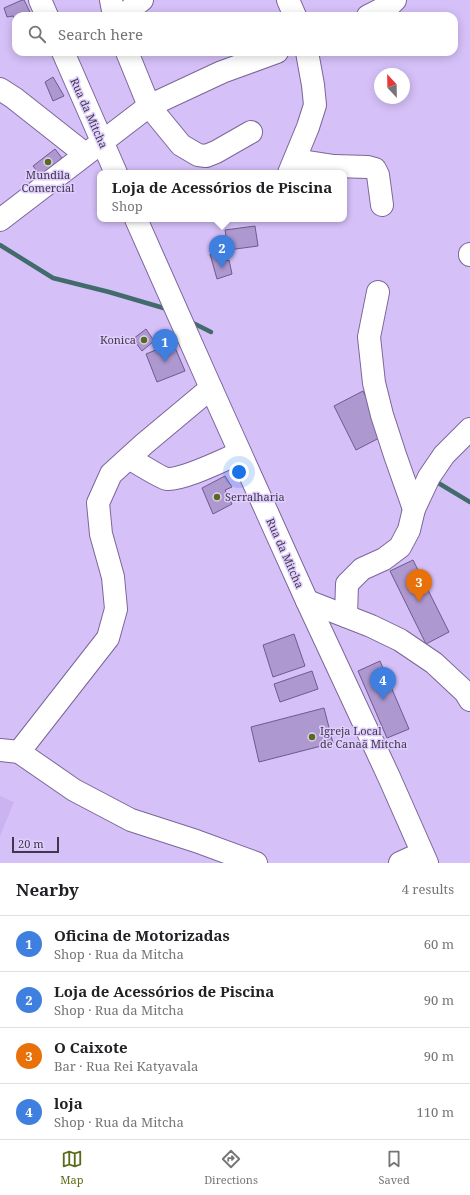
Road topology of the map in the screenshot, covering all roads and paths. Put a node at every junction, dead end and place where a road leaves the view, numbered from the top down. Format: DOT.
graph roads {
  1 [pos="40,0"];
  2 [pos="111,0"];
  3 [pos="142,0"];
  4 [pos="288,0"];
  5 [pos="395,0"];
  6 [pos="45,12"];
  7 [pos="113,12"];
  8 [pos="127,12"];
  9 [pos="294,12"];
  10 [pos="376,12"];
  11 [pos="64,56"];
  12 [pos="129,56"];
  13 [pos="266,56"];
  14 [pos="307,56"];
  15 [pos="0,89"];
  16 [pos="149,106"];
  17 [pos="251,132"];
  18 [pos="94,148"];
  19 [pos="292,166"];
  20 [pos="113,170"];
  21 [pos="382,205"];
  22 [pos="0,220"];
  23 [pos="137,222"];
  24 [pos="378,292"];
  25 [pos="211,388"];
  26 [pos="470,429"];
  27 [pos="240,453"];
  28 [pos="129,458"];
  29 [pos="414,509"];
  30 [pos="307,602"];
  31 [pos="346,616"];
  32 [pos="468,693"];
  33 [pos="10,751"];
  34 [pos="425,858"];
  35 [pos="256,863"];
  36 [pos="400,863"];
  1 -- 6 [label="street"];
  2 -- 7 [label="street"];
  3 -- 8 [label="street"];
  4 -- 9 [label="street"];
  5 -- 10 [label="street"];
  11 -- 18 [label="street, Rua da Mitcha"];
  12 -- 16 [label="street"];
  13 -- 16 [label="street"];
  14 -- 19 [label="street"];
  15 -- 18 [label="street"];
  16 -- 17 [label="street"];
  16 -- 18 [label="street"];
  18 -- 20 [label="street, Rua da Mitcha"];
  18 -- 22 [label="street"];
  19 -- 21 [label="street"];
  23 -- 25 [label="street, Rua da Mitcha"];
  24 -- 29 [label="street"];
  25 -- 27 [label="street, Rua da Mitcha"];
  25 -- 28 [label="street"];
  26 -- 29 [label="street"];
  27 -- 28 [label="street"];
  27 -- 30 [label="street, Rua da Mitcha"];
  28 -- 33 [label="street"];
  29 -- 31 [label="street"];
  30 -- 31 [label="street"];
  30 -- 34 [label="street, Rua da Mitcha"];
  31 -- 32 [label="street"];
  33 -- 35 [label="street"];
  34 -- 36 [label="street"];
}
